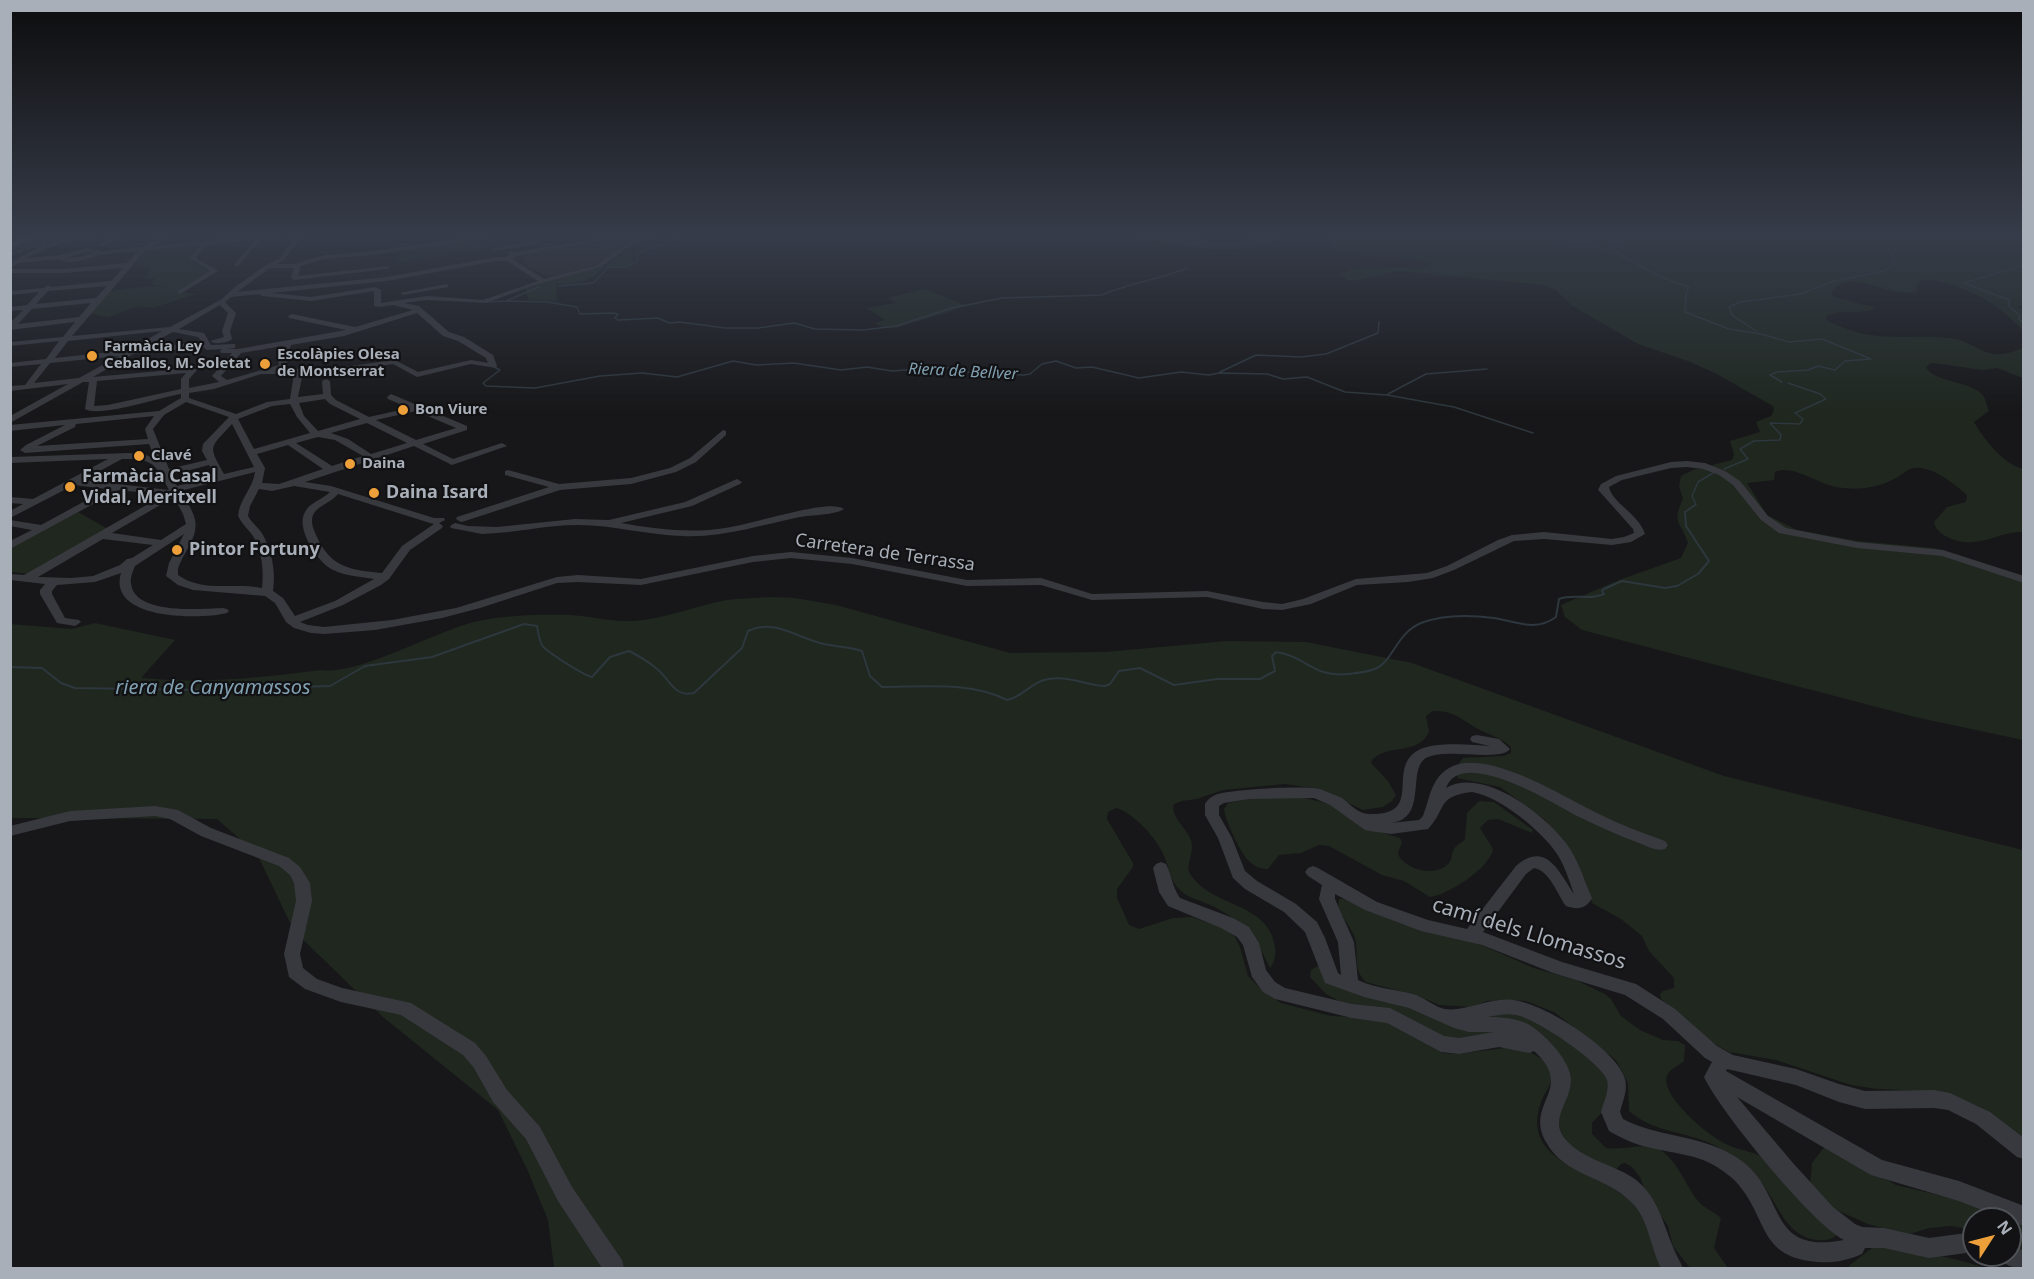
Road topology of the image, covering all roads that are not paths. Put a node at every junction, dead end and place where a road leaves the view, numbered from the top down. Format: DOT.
graph roads {
  1 [pos="41,295"];
  2 [pos="102,295"];
  3 [pos="229,295"];
  4 [pos="232,295"];
  5 [pos="269,295"];
  6 [pos="339,295"];
  7 [pos="378,295"];
  8 [pos="393,295"];
  9 [pos="507,295"];
  10 [pos="98,300"];
  11 [pos="221,302"];
  12 [pos="392,303"];
  13 [pos="30,307"];
  14 [pos="10,309"];
  15 [pos="419,310"];
  16 [pos="294,314"];
  17 [pos="82,319"];
  18 [pos="11,327"];
  19 [pos="170,329"];
  20 [pos="359,330"];
  21 [pos="65,338"];
  22 [pos="288,342"];
  23 [pos="207,343"];
  24 [pos="10,344"];
  25 [pos="233,345"];
  26 [pos="131,351"];
  27 [pos="224,351"];
  28 [pos="48,360"];
  29 [pos="10,365"];
  30 [pos="264,371"];
  31 [pos="299,371"];
  32 [pos="93,379"];
  33 [pos="82,380"];
  34 [pos="326,381"];
  35 [pos="225,382"];
  36 [pos="28,387"];
  37 [pos="10,389"];
  38 [pos="185,396"];
  39 [pos="327,396"];
  40 [pos="391,397"];
  41 [pos="292,401"];
  42 [pos="108,408"];
  43 [pos="418,408"];
  44 [pos="161,413"];
  45 [pos="233,418"];
  46 [pos="10,420"];
  47 [pos="367,420"];
  48 [pos="77,422"];
  49 [pos="10,428"];
  50 [pos="238,429"];
  51 [pos="220,430"];
  52 [pos="723,433"];
  53 [pos="316,434"];
  54 [pos="152,441"];
  55 [pos="289,442"];
  56 [pos="414,443"];
  57 [pos="502,446"];
  58 [pos="25,450"];
  59 [pos="158,452"];
  60 [pos="250,453"];
  61 [pos="121,456"];
  62 [pos="370,457"];
  63 [pos="10,458"];
  64 [pos="146,458"];
  65 [pos="213,461"];
  66 [pos="260,468"];
  67 [pos="330,469"];
  68 [pos="164,470"];
  69 [pos="508,473"];
  70 [pos="221,478"];
  71 [pos="72,482"];
  72 [pos="737,482"];
  73 [pos="295,483"];
  74 [pos="263,487"];
  75 [pos="559,487"];
  76 [pos="116,488"];
  77 [pos="175,491"];
  78 [pos="335,491"];
  79 [pos="351,495"];
  80 [pos="10,500"];
  81 [pos="325,500"];
  82 [pos="35,502"];
  83 [pos="838,509"];
  84 [pos="10,515"];
  85 [pos="458,522"];
  86 [pos="10,523"];
  87 [pos="439,523"];
  88 [pos="611,525"];
  89 [pos="44,528"];
  90 [pos="190,531"];
  91 [pos="100,535"];
  92 [pos="159,544"];
  93 [pos="10,546"];
  94 [pos="131,561"];
  95 [pos="385,577"];
  96 [pos="10,578"];
  97 [pos="26,579"];
  98 [pos="2024,580"];
  99 [pos="54,582"];
  100 [pos="267,593"];
  101 [pos="325,608"];
  102 [pos="223,611"];
  103 [pos="290,620"];
  104 [pos="75,622"];
  105 [pos="322,630"];
  106 [pos="1477,739"];
  107 [pos="1433,804"];
  108 [pos="1359,818"];
  109 [pos="10,831"];
  110 [pos="1660,845"];
  111 [pos="1161,868"];
  112 [pos="1313,872"];
  113 [pos="1330,884"];
  114 [pos="1471,936"];
  115 [pos="1347,983"];
  116 [pos="1440,1016"];
  117 [pos="1532,1038"];
  118 [pos="1718,1066"];
  119 [pos="2024,1150"];
  120 [pos="2024,1216"];
  121 [pos="1856,1236"];
  122 [pos="1962,1244"];
  123 [pos="614,1269"];
  124 [pos="1672,1269"];
  1 -- 13 [label="street"];
  2 -- 10 [label="street"];
  3 -- 4 [label="street"];
  3 -- 11 [label="street"];
  5 -- 6 [label="street"];
  7 -- 12 [label="street"];
  8 -- 12 [label="street"];
  9 -- 12 [label="street"];
  10 -- 13 [label="street"];
  10 -- 17 [label="street"];
  11 -- 19 [label="street"];
  11 -- 25 [label="street"];
  12 -- 15 [label="street"];
  13 -- 14 [label="street"];
  13 -- 18 [label="street"];
  15 -- 20 [label="street"];
  15 -- 31 [label="street"];
  16 -- 20 [label="street"];
  17 -- 18 [label="street"];
  17 -- 21 [label="street"];
  19 -- 21 [label="street"];
  19 -- 23 [label="street"];
  19 -- 26 [label="street"];
  20 -- 22 [label="street"];
  21 -- 24 [label="street"];
  21 -- 28 [label="street"];
  22 -- 25 [label="street"];
  22 -- 30 [label="street"];
  23 -- 25 [label="street"];
  23 -- 26 [label="street"];
  25 -- 27 [label="street"];
  25 -- 35 [label="street"];
  26 -- 28 [label="street"];
  26 -- 33 [label="street"];
  28 -- 29 [label="street"];
  28 -- 36 [label="street"];
  30 -- 31 [label="street"];
  30 -- 35 [label="street"];
  31 -- 41 [label="street"];
  32 -- 33 [label="street"];
  32 -- 38 [label="street"];
  32 -- 42 [label="street"];
  33 -- 36 [label="street"];
  33 -- 46 [label="street"];
  34 -- 39 [label="street"];
  35 -- 38 [label="street"];
  36 -- 37 [label="street"];
  38 -- 42 [label="street"];
  38 -- 44 [label="street"];
  38 -- 45 [label="street"];
  39 -- 41 [label="street"];
  39 -- 47 [label="street"];
  40 -- 43 [label="street"];
  41 -- 45 [label="street"];
  41 -- 53 [label="street"];
  42 -- 48 [label="street"];
  43 -- 47 [label="street"];
  43 -- 56 [label="street"];
  44 -- 48 [label="street"];
  44 -- 54 [label="street"];
  45 -- 50 [label="street"];
  45 -- 51 [label="street"];
  47 -- 53 [label="street"];
  47 -- 56 [label="street"];
  48 -- 49 [label="street"];
  48 -- 58 [label="street"];
  50 -- 51 [label="street"];
  50 -- 60 [label="street"];
  51 -- 65 [label="street"];
  52 -- 75 [label="street"];
  53 -- 55 [label="street"];
  53 -- 62 [label="street"];
  54 -- 58 [label="street"];
  54 -- 59 [label="street"];
  55 -- 60 [label="street"];
  55 -- 67 [label="street"];
  56 -- 57 [label="street"];
  56 -- 62 [label="street"];
  58 -- 63 [label="street"];
  59 -- 64 [label="street"];
  59 -- 68 [label="street"];
  60 -- 66 [label="street"];
  61 -- 63 [label="street"];
  61 -- 64 [label="street"];
  61 -- 71 [label="street"];
  62 -- 67 [label="street"];
  64 -- 68 [label="street"];
  65 -- 68 [label="street"];
  65 -- 70 [label="street"];
  66 -- 70 [label="street"];
  66 -- 74 [label="street"];
  67 -- 73 [label="street"];
  68 -- 77 [label="street"];
  69 -- 75 [label="street"];
  70 -- 77 [label="street"];
  71 -- 76 [label="street"];
  71 -- 82 [label="street"];
  72 -- 88 [label="street"];
  73 -- 74 [label="street"];
  73 -- 78 [label="street"];
  74 -- 100 [label="street"];
  75 -- 85 [label="street"];
  76 -- 77 [label="street"];
  76 -- 89 [label="street"];
  77 -- 90 [label="street"];
  77 -- 91 [label="street"];
  78 -- 79 [label="street"];
  78 -- 81 [label="street"];
  79 -- 81 [label="street"];
  79 -- 87 [label="street"];
  80 -- 82 [label="street"];
  81 -- 95 [label="street"];
  82 -- 84 [label="street"];
  83 -- 88 [label="street"];
  85 -- 87 [label="street"];
  85 -- 88 [label="street"];
  86 -- 89 [label="street"];
  87 -- 95 [label="street"];
  89 -- 93 [label="street"];
  90 -- 92 [label="street"];
  90 -- 100 [label="street"];
  91 -- 92 [label="street"];
  91 -- 97 [label="street"];
  92 -- 94 [label="street"];
  94 -- 99 [label="street"];
  94 -- 102 [label="street"];
  95 -- 101 [label="street"];
  96 -- 97 [label="street"];
  97 -- 99 [label="street"];
  98 -- 105 [label="street, Carretera de Terrassa"];
  99 -- 104 [label="street"];
  100 -- 103 [label="street"];
  101 -- 103 [label="street"];
  101 -- 105 [label="street"];
  103 -- 105 [label="street, Carretera de Terrassa"];
  106 -- 108 [label="street"];
  107 -- 108 [label="street"];
  107 -- 110 [label="street"];
  107 -- 114 [label="street"];
  108 -- 115 [label="street"];
  109 -- 123 [label="street"];
  111 -- 117 [label="street"];
  112 -- 113 [label="street, camí dels Llomassos"];
  113 -- 114 [label="street, camí dels Llomassos"];
  113 -- 115 [label="street"];
  114 -- 118 [label="street, camí dels Llomassos"];
  115 -- 116 [label="street"];
  116 -- 117 [label="street"];
  116 -- 121 [label="street"];
  117 -- 124 [label="street"];
  118 -- 119 [label="street, camí dels Llomassos"];
  118 -- 120 [label="street"];
  118 -- 121 [label="street"];
  121 -- 122 [label="street"];
}
